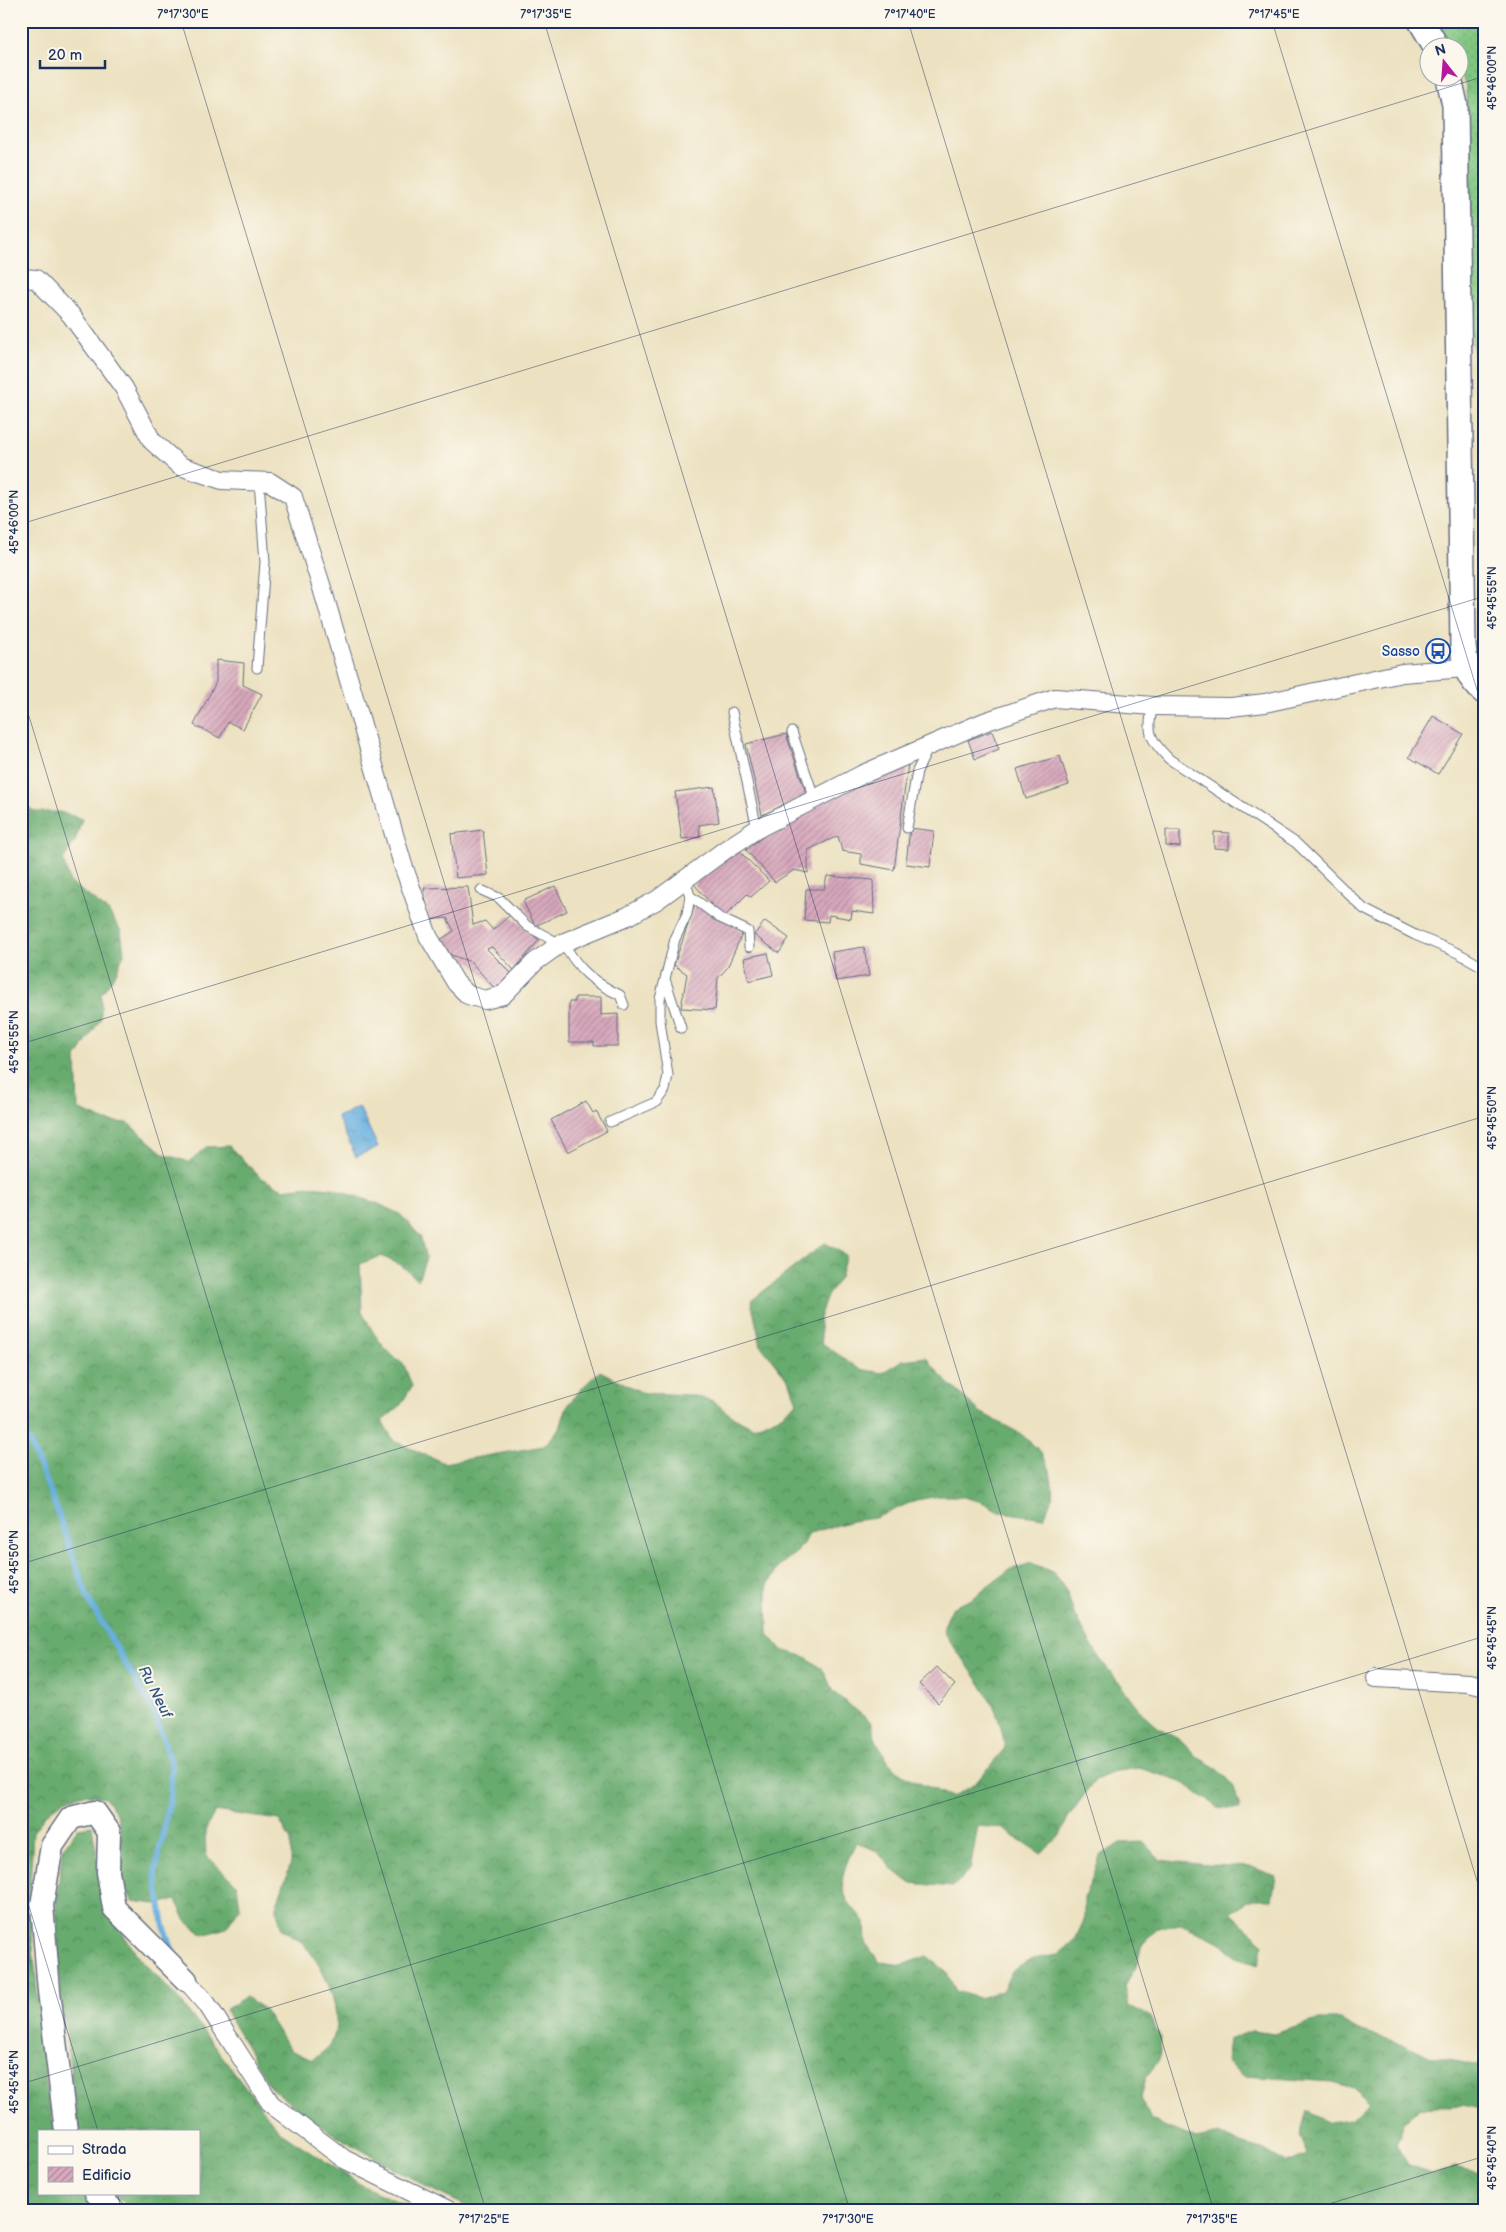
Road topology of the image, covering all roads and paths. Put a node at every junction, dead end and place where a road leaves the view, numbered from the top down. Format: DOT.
graph roads {
  1 [pos="1421,21"];
  2 [pos="1431,38"];
  3 [pos="1451,88"];
  4 [pos="21,278"];
  5 [pos="259,481"];
  6 [pos="257,668"];
  7 [pos="1465,668"];
  8 [pos="1485,692"];
  9 [pos="1153,706"];
  10 [pos="732,712"];
  11 [pos="792,732"];
  12 [pos="930,745"];
  13 [pos="814,798"];
  14 [pos="907,828"];
  15 [pos="757,829"];
  16 [pos="688,888"];
  17 [pos="481,890"];
  18 [pos="562,943"];
  19 [pos="749,947"];
  20 [pos="1485,968"];
  21 [pos="665,976"];
  22 [pos="624,1005"];
  23 [pos="681,1028"];
  24 [pos="610,1122"];
  25 [pos="1376,1678"];
  26 [pos="1485,1687"];
  27 [pos="186,1980"];
  28 [pos="66,2130"];
  29 [pos="97,2194"];
  30 [pos="114,2211"];
  31 [pos="450,2211"];
  1 -- 2 [label="main road"];
  3 -- 7 [label="main road"];
  4 -- 5 [label="street"];
  5 -- 6 [label="lane"];
  5 -- 18 [label="street"];
  7 -- 8 [label="main road"];
  7 -- 9 [label="street"];
  9 -- 12 [label="street"];
  9 -- 20 [label="lane"];
  10 -- 15 [label="lane"];
  11 -- 13 [label="lane"];
  12 -- 13 [label="street"];
  12 -- 14 [label="lane"];
  13 -- 15 [label="street"];
  15 -- 16 [label="street"];
  16 -- 18 [label="street"];
  16 -- 19 [label="lane"];
  16 -- 21 [label="lane"];
  17 -- 18 [label="lane"];
  18 -- 22 [label="lane"];
  21 -- 23 [label="lane"];
  21 -- 24 [label="lane"];
  25 -- 26 [label="street"];
  27 -- 28 [label="street"];
  27 -- 31 [label="street"];
  29 -- 30 [label="street"];
}
